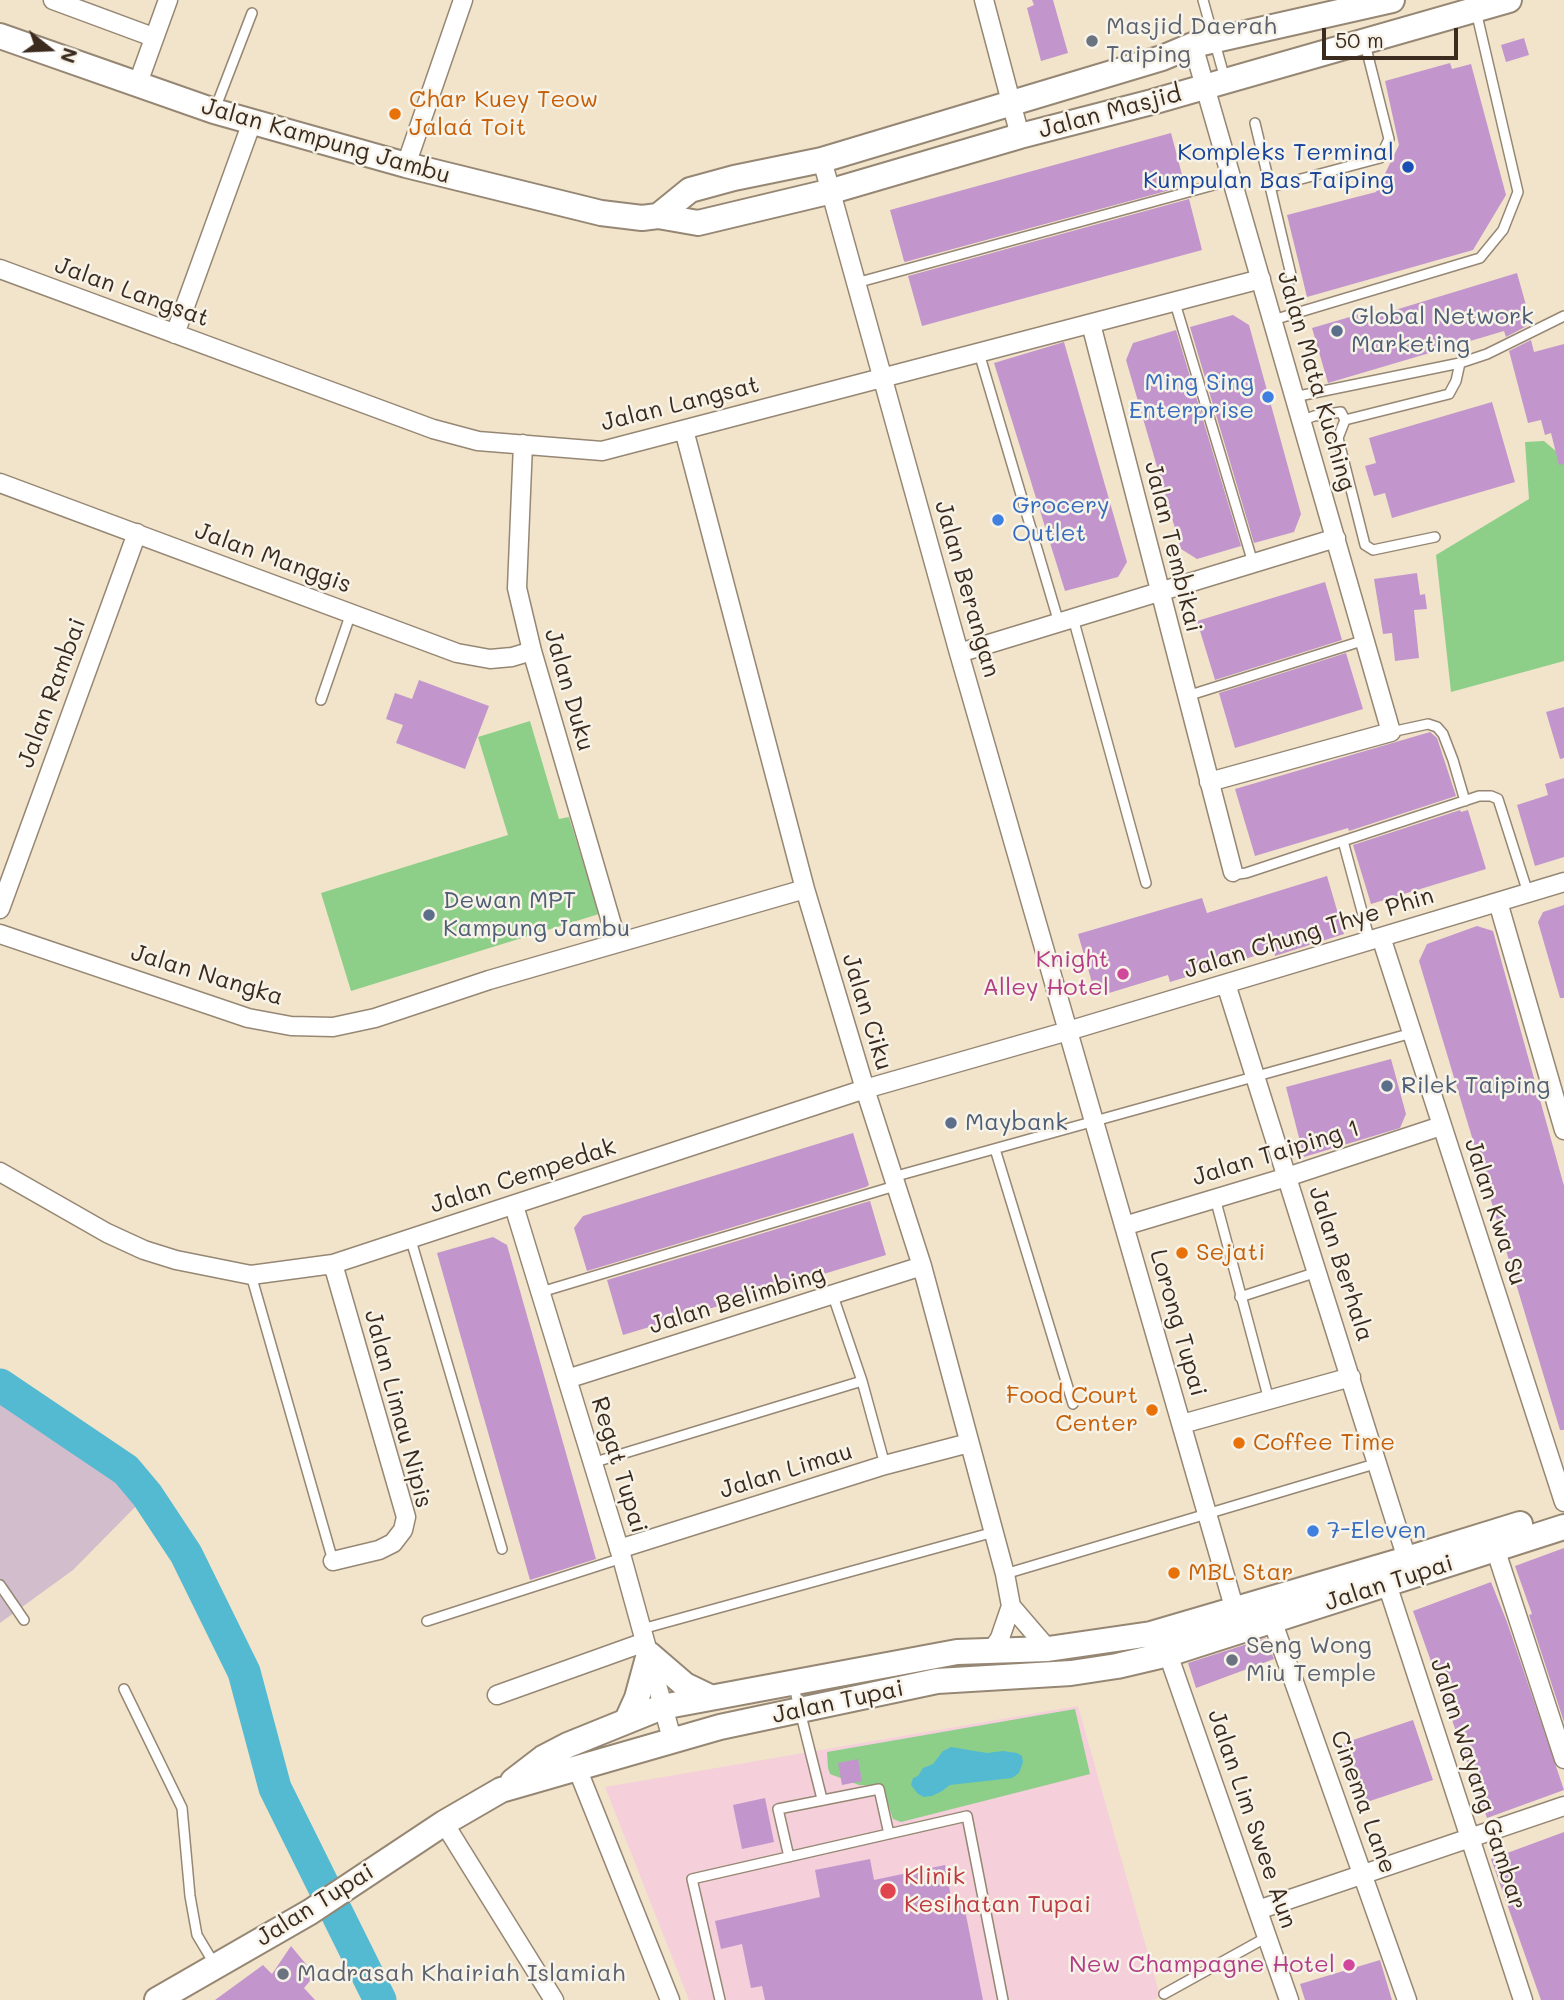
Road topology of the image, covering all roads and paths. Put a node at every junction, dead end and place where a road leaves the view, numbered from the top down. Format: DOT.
graph roads {
  1 [pos="53,0"];
  2 [pos="168,0"];
  3 [pos="463,0"];
  4 [pos="984,0"];
  5 [pos="1203,0"];
  6 [pos="1392,0"];
  7 [pos="1509,0"];
  8 [pos="1476,9"];
  9 [pos="252,13"];
  10 [pos="0,36"];
  11 [pos="153,37"];
  12 [pos="1364,42"];
  13 [pos="1204,43"];
  14 [pos="138,83"];
  15 [pos="1215,83"];
  16 [pos="1012,103"];
  17 [pos="214,111"];
  18 [pos="253,122"];
  19 [pos="1255,123"];
  20 [pos="1020,136"];
  21 [pos="822,160"];
  22 [pos="406,165"];
  23 [pos="1232,180"];
  24 [pos="1271,187"];
  25 [pos="832,191"];
  26 [pos="658,216"];
  27 [pos="0,269"];
  28 [pos="1261,279"];
  29 [pos="1292,279"];
  30 [pos="856,283"];
  31 [pos="1175,303"];
  32 [pos="1564,316"];
  33 [pos="1273,320"];
  34 [pos="1091,324"];
  35 [pos="175,334"];
  36 [pos="979,353"];
  37 [pos="1460,363"];
  38 [pos="883,378"];
  39 [pos="1294,397"];
  40 [pos="1345,420"];
  41 [pos="1301,421"];
  42 [pos="684,430"];
  43 [pos="523,444"];
  44 [pos="0,483"];
  45 [pos="137,533"];
  46 [pos="1434,537"];
  47 [pos="1336,538"];
  48 [pos="1253,563"];
  49 [pos="1160,592"];
  50 [pos="351,613"];
  51 [pos="1066,620"];
  52 [pos="1365,640"];
  53 [pos="532,651"];
  54 [pos="959,653"];
  55 [pos="1186,696"];
  56 [pos="321,700"];
  57 [pos="1391,732"];
  58 [pos="1209,782"];
  59 [pos="1465,801"];
  60 [pos="1343,841"];
  61 [pos="1233,872"];
  62 [pos="1564,882"];
  63 [pos="1146,883"];
  64 [pos="805,889"];
  65 [pos="1528,893"];
  66 [pos="1498,902"];
  67 [pos="0,909"];
  68 [pos="0,934"];
  69 [pos="1375,939"];
  70 [pos="617,942"];
  71 [pos="1226,984"];
  72 [pos="1068,1031"];
  73 [pos="1412,1033"];
  74 [pos="1255,1076"];
  75 [pos="865,1089"];
  76 [pos="1094,1121"];
  77 [pos="1441,1126"];
  78 [pos="1564,1129"];
  79 [pos="995,1149"];
  80 [pos="0,1172"];
  81 [pos="1287,1177"];
  82 [pos="894,1182"];
  83 [pos="1215,1198"];
  84 [pos="514,1206"];
  85 [pos="1124,1226"];
  86 [pos="410,1237"];
  87 [pos="332,1264"];
  88 [pos="922,1266"];
  89 [pos="1317,1272"];
  90 [pos="251,1275"];
  91 [pos="541,1292"];
  92 [pos="833,1296"];
  93 [pos="1240,1297"];
  94 [pos="1351,1377"];
  95 [pos="567,1379"];
  96 [pos="862,1381"];
  97 [pos="1269,1400"];
  98 [pos="1073,1404"];
  99 [pos="1182,1424"];
  100 [pos="969,1443"];
  101 [pos="592,1463"];
  102 [pos="1378,1463"];
  103 [pos="885,1465"];
  104 [pos="1564,1502"];
  105 [pos="1564,1511"];
  106 [pos="1208,1513"];
  107 [pos="1564,1527"];
  108 [pos="995,1532"];
  109 [pos="1492,1541"];
  110 [pos="502,1549"];
  111 [pos="620,1553"];
  112 [pos="1408,1559"];
  113 [pos="333,1561"];
  114 [pos="1006,1574"];
  115 [pos="1387,1584"];
  116 [pos="0,1586"];
  117 [pos="1011,1606"];
  118 [pos="1237,1619"];
  119 [pos="24,1620"];
  120 [pos="427,1620"];
  121 [pos="1272,1620"];
  122 [pos="645,1642"];
  123 [pos="1048,1649"];
  124 [pos="992,1650"];
  125 [pos="1168,1654"];
  126 [pos="792,1682"];
  127 [pos="124,1689"];
  128 [pos="497,1695"];
  129 [pos="710,1697"];
  130 [pos="662,1707"];
  131 [pos="799,1711"];
  132 [pos="627,1720"];
  133 [pos="672,1739"];
  134 [pos="1564,1759"];
  135 [pos="577,1768"];
  136 [pos="501,1790"];
  137 [pos="822,1799"];
  138 [pos="1564,1806"];
  139 [pos="444,1824"];
  140 [pos="889,1834"];
  141 [pos="1470,1838"];
  142 [pos="789,1857"];
  143 [pos="1363,1874"];
  144 [pos="1258,1910"];
  145 [pos="1267,1937"];
  146 [pos="216,1966"];
  147 [pos="1164,1994"];
  148 [pos="157,2000"];
  149 [pos="554,2000"];
  150 [pos="670,2000"];
  151 [pos="720,2000"];
  152 [pos="1003,2000"];
  153 [pos="1289,2000"];
  154 [pos="1407,2000"];
  155 [pos="1522,2000"];
  1 -- 11 [label="street"];
  2 -- 11 [label="street"];
  3 -- 22 [label="street"];
  4 -- 16 [label="street"];
  5 -- 13 [label="lane"];
  6 -- 13 [label="main road, Jalan Masjid"];
  7 -- 8 [label="main road, Jalan Masjid"];
  8 -- 12 [label="main road, Jalan Masjid"];
  8 -- 33 [label="lane"];
  9 -- 17 [label="lane"];
  10 -- 14 [label="main road, Jalan Kampung Jambu"];
  11 -- 14 [label="street"];
  12 -- 15 [label="main road, Jalan Masjid"];
  12 -- 24 [label="lane"];
  13 -- 15 [label="street, Jalan Mata Kuching"];
  13 -- 16 [label="main road, Jalan Masjid"];
  14 -- 17 [label="main road, Jalan Kampung Jambu"];
  15 -- 20 [label="main road, Jalan Masjid"];
  15 -- 23 [label="street, Jalan Mata Kuching"];
  16 -- 20 [label="street"];
  16 -- 21 [label="main road, Jalan Masjid"];
  17 -- 18 [label="main road, Jalan Kampung Jambu"];
  18 -- 22 [label="main road, Jalan Kampung Jambu"];
  18 -- 35 [label="street"];
  19 -- 24 [label="lane"];
  20 -- 25 [label="main road, Jalan Masjid"];
  21 -- 25 [label="street, Jalan Berangan"];
  21 -- 26 [label="main road"];
  22 -- 26 [label="main road, Jalan Kampung Jambu"];
  23 -- 28 [label="street, Jalan Mata Kuching"];
  23 -- 30 [label="lane"];
  24 -- 29 [label="lane"];
  25 -- 26 [label="main road, Jalan Kampung Jambu"];
  25 -- 30 [label="street, Jalan Berangan"];
  27 -- 35 [label="street, Jalan Langsat"];
  28 -- 31 [label="street, Jalan Langsat"];
  28 -- 33 [label="street, Jalan Mata Kuching"];
  30 -- 38 [label="street, Jalan Berangan"];
  31 -- 34 [label="street, Jalan Langsat"];
  31 -- 48 [label="lane"];
  32 -- 37 [label="lane"];
  33 -- 39 [label="street, Jalan Mata Kuching"];
  34 -- 36 [label="street, Jalan Langsat"];
  34 -- 49 [label="street, Jalan Tembikai"];
  35 -- 43 [label="street, Jalan Langsat"];
  36 -- 38 [label="street, Jalan Langsat"];
  36 -- 51 [label="lane"];
  37 -- 39 [label="lane"];
  37 -- 40 [label="lane"];
  38 -- 42 [label="street, Jalan Langsat"];
  38 -- 54 [label="street, Jalan Berangan"];
  39 -- 41 [label="street, Jalan Mata Kuching"];
  40 -- 41 [label="lane"];
  40 -- 46 [label="lane"];
  41 -- 47 [label="street, Jalan Mata Kuching"];
  42 -- 43 [label="street, Jalan Langsat"];
  42 -- 64 [label="street, Jalan Ciku"];
  43 -- 53 [label="street, Jalan Duku"];
  44 -- 45 [label="street, Jalan Manggis"];
  45 -- 50 [label="street, Jalan Manggis"];
  45 -- 67 [label="street, Jalan Rambai"];
  47 -- 48 [label="street"];
  47 -- 52 [label="street, Jalan Mata Kuching"];
  48 -- 49 [label="street"];
  49 -- 51 [label="street"];
  49 -- 55 [label="street, Jalan Tembikai"];
  50 -- 53 [label="street, Jalan Manggis"];
  50 -- 56 [label="lane"];
  51 -- 54 [label="street"];
  51 -- 63 [label="lane"];
  52 -- 55 [label="lane"];
  52 -- 57 [label="street, Jalan Mata Kuching"];
  53 -- 70 [label="street, Jalan Duku"];
  54 -- 72 [label="street, Jalan Berangan"];
  55 -- 58 [label="street, Jalan Tembikai"];
  57 -- 58 [label="street"];
  57 -- 59 [label="lane"];
  58 -- 61 [label="street, Jalan Tembikai"];
  59 -- 60 [label="lane"];
  59 -- 65 [label="lane"];
  60 -- 61 [label="lane"];
  60 -- 69 [label="lane"];
  62 -- 65 [label="street, Jalan Chung Thye Phin"];
  64 -- 70 [label="street, Jalan Nangka"];
  64 -- 75 [label="street, Jalan Ciku"];
  65 -- 66 [label="street, Jalan Chung Thye Phin"];
  66 -- 69 [label="street, Jalan Chung Thye Phin"];
  66 -- 78 [label="street"];
  68 -- 70 [label="street, Jalan Nangka"];
  69 -- 71 [label="street, Jalan Chung Thye Phin"];
  69 -- 73 [label="street, Jalan Kwa Su"];
  71 -- 72 [label="street, Jalan Chung Thye Phin"];
  71 -- 74 [label="street, Jalan Berhala"];
  72 -- 75 [label="street, Jalan Cempedak"];
  72 -- 76 [label="street, Lorong Tupai"];
  73 -- 74 [label="lane"];
  73 -- 77 [label="street, Jalan Kwa Su"];
  74 -- 76 [label="lane"];
  74 -- 81 [label="street, Jalan Berhala"];
  75 -- 82 [label="street, Jalan Ciku"];
  75 -- 84 [label="street, Jalan Cempedak"];
  76 -- 79 [label="lane"];
  76 -- 85 [label="street, Lorong Tupai"];
  77 -- 81 [label="street, Jalan Taiping 1"];
  77 -- 104 [label="street, Jalan Kwa Su"];
  79 -- 82 [label="lane"];
  79 -- 98 [label="lane"];
  80 -- 90 [label="street, Jalan Cempedak"];
  81 -- 83 [label="street, Jalan Taiping 1"];
  81 -- 89 [label="street, Jalan Berhala"];
  82 -- 88 [label="street, Jalan Ciku"];
  82 -- 91 [label="lane"];
  83 -- 85 [label="street, Jalan Taiping 1"];
  83 -- 93 [label="lane"];
  84 -- 86 [label="street, Jalan Cempedak"];
  84 -- 91 [label="street, Regat Tupai"];
  85 -- 99 [label="street, Lorong Tupai"];
  86 -- 87 [label="street, Jalan Cempedak"];
  86 -- 110 [label="lane"];
  87 -- 90 [label="street, Jalan Cempedak"];
  87 -- 113 [label="street, Jalan Limau Nipis"];
  88 -- 92 [label="street, Jalan Belimbing"];
  88 -- 100 [label="street, Jalan Ciku"];
  89 -- 93 [label="lane"];
  89 -- 94 [label="street, Jalan Berhala"];
  90 -- 113 [label="lane"];
  91 -- 95 [label="street, Regat Tupai"];
  92 -- 95 [label="street, Jalan Belimbing"];
  92 -- 96 [label="lane"];
  93 -- 97 [label="lane"];
  94 -- 97 [label="street"];
  94 -- 102 [label="street, Jalan Berhala"];
  95 -- 101 [label="street, Regat Tupai"];
  96 -- 101 [label="lane"];
  96 -- 103 [label="lane"];
  97 -- 99 [label="street"];
  99 -- 106 [label="street, Lorong Tupai"];
  100 -- 103 [label="street, Jalan Limau"];
  100 -- 108 [label="street, Jalan Ciku"];
  101 -- 111 [label="street, Regat Tupai"];
  102 -- 106 [label="lane"];
  102 -- 112 [label="street, Jalan Berhala"];
  103 -- 111 [label="street, Jalan Limau"];
  105 -- 109 [label="main road, Jalan Tupai"];
  106 -- 114 [label="lane"];
  106 -- 118 [label="street, Lorong Tupai"];
  107 -- 109 [label="main road, Jalan Tupai"];
  108 -- 114 [label="street, Jalan Ciku"];
  108 -- 122 [label="lane"];
  109 -- 112 [label="main road, Jalan Tupai"];
  109 -- 115 [label="main road, Jalan Tupai"];
  109 -- 134 [label="street"];
  111 -- 120 [label="lane"];
  111 -- 122 [label="street, Regat Tupai"];
  112 -- 118 [label="main road, Jalan Tupai"];
  114 -- 117 [label="street, Jalan Ciku"];
  115 -- 121 [label="main road, Jalan Tupai"];
  115 -- 141 [label="street, Jalan Wayang Gambar"];
  116 -- 119 [label="lane"];
  117 -- 123 [label="street"];
  117 -- 124 [label="street"];
  118 -- 121 [label="main road, Jalan Tupai"];
  118 -- 123 [label="main road"];
  118 -- 125 [label="main road, Jalan Tupai"];
  121 -- 143 [label="street, Cinema Lane"];
  122 -- 128 [label="street"];
  122 -- 129 [label="main road"];
  122 -- 130 [label="street, Regat Tupai"];
  122 -- 132 [label="main road"];
  123 -- 124 [label="main road"];
  124 -- 126 [label="main road"];
  125 -- 131 [label="main road, Jalan Tupai"];
  125 -- 144 [label="street, Jalan Lim Swee Aun"];
  126 -- 129 [label="main road"];
  126 -- 131 [label="lane"];
  127 -- 146 [label="lane"];
  129 -- 130 [label="main road"];
  130 -- 132 [label="main road"];
  130 -- 133 [label="street, Regat Tupai"];
  131 -- 133 [label="main road, Jalan Tupai"];
  131 -- 137 [label="lane"];
  132 -- 136 [label="main road"];
  133 -- 135 [label="main road, Jalan Tupai"];
  135 -- 136 [label="main road, Jalan Tupai"];
  135 -- 150 [label="street"];
  136 -- 139 [label="main road, Jalan Tupai"];
  137 -- 140 [label="lane"];
  137 -- 142 [label="lane"];
  138 -- 141 [label="street"];
  139 -- 146 [label="main road, Jalan Tupai"];
  139 -- 149 [label="street"];
  140 -- 142 [label="lane"];
  140 -- 152 [label="lane"];
  141 -- 143 [label="street"];
  141 -- 155 [label="street, Jalan Wayang Gambar"];
  142 -- 151 [label="lane"];
  143 -- 144 [label="street"];
  143 -- 154 [label="street, Cinema Lane"];
  144 -- 145 [label="street, Jalan Lim Swee Aun"];
  145 -- 147 [label="lane"];
  145 -- 153 [label="street, Jalan Lim Swee Aun"];
  146 -- 148 [label="main road, Jalan Tupai"];
}
